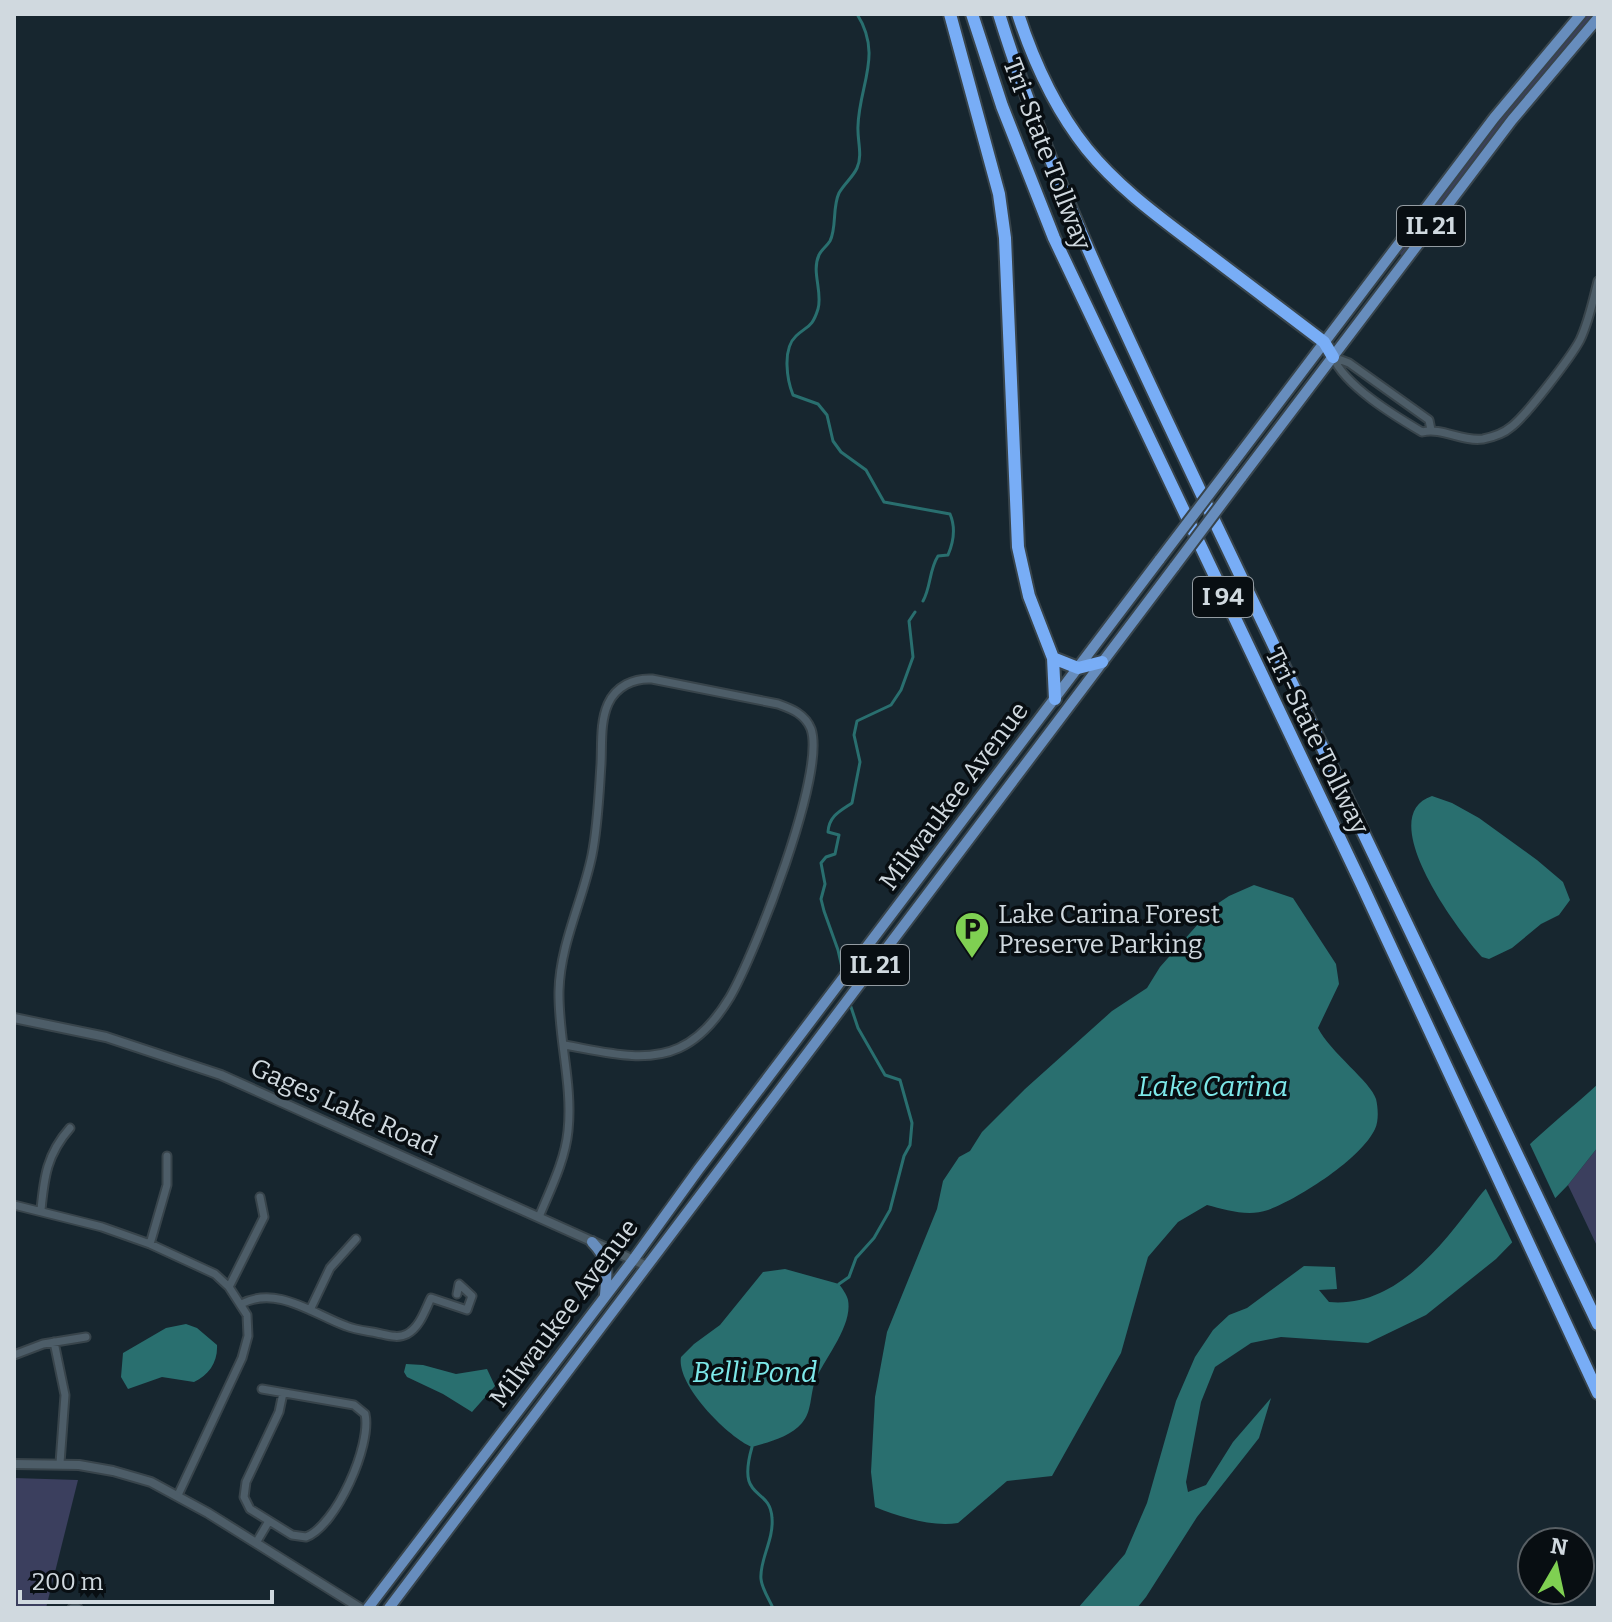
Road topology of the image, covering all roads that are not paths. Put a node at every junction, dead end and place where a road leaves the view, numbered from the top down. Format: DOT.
graph roads {
  1 [pos="950,14"];
  2 [pos="972,14"];
  3 [pos="999,14"];
  4 [pos="1018,14"];
  5 [pos="1581,14"];
  6 [pos="1598,18"];
  7 [pos="1598,281"];
  8 [pos="1324,342"];
  9 [pos="1333,357"];
  10 [pos="1431,430"];
  11 [pos="1053,658"];
  12 [pos="1102,662"];
  13 [pos="1078,668"];
  14 [pos="1055,699"];
  15 [pos="14,1018"];
  16 [pos="564,1045"];
  17 [pos="70,1128"];
  18 [pos="167,1156"];
  19 [pos="260,1197"];
  20 [pos="14,1205"];
  21 [pos="41,1210"];
  22 [pos="539,1217"];
  23 [pos="356,1239"];
  24 [pos="592,1242"];
  25 [pos="150,1244"];
  26 [pos="633,1260"];
  27 [pos="647,1266"];
  28 [pos="229,1287"];
  29 [pos="457,1294"];
  30 [pos="605,1297"];
  31 [pos="241,1304"];
  32 [pos="310,1310"];
  33 [pos="1598,1324"];
  34 [pos="86,1337"];
  35 [pos="54,1342"];
  36 [pos="14,1355"];
  37 [pos="262,1389"];
  38 [pos="283,1393"];
  39 [pos="1598,1393"];
  40 [pos="60,1463"];
  41 [pos="14,1464"];
  42 [pos="178,1495"];
  43 [pos="269,1521"];
  44 [pos="256,1543"];
  45 [pos="360,1608"];
  46 [pos="368,1608"];
  47 [pos="389,1608"];
  1 -- 11 [label="highway"];
  2 -- 39 [label="highway, Tri-State Tollway / I 94"];
  3 -- 33 [label="highway, Tri-State Tollway / I 94"];
  4 -- 8 [label="highway"];
  5 -- 8 [label="main road, Milwaukee Avenue / IL 21"];
  6 -- 9 [label="main road, Milwaukee Avenue / IL 21"];
  7 -- 10 [label="street"];
  8 -- 9 [label="highway"];
  8 -- 13 [label="main road, Milwaukee Avenue / IL 21, bridge"];
  9 -- 10 [label="street"];
  9 -- 10 [label="street"];
  9 -- 12 [label="main road, Milwaukee Avenue / IL 21, bridge"];
  11 -- 13 [label="highway"];
  11 -- 14 [label="highway"];
  12 -- 13 [label="highway"];
  12 -- 27 [label="main road, Milwaukee Avenue / IL 21"];
  13 -- 14 [label="main road, Milwaukee Avenue / IL 21"];
  14 -- 26 [label="main road, Milwaukee Avenue / IL 21"];
  15 -- 22 [label="street, Gages Lake Road"];
  16 -- 16 [label="street"];
  16 -- 22 [label="street"];
  17 -- 21 [label="street"];
  18 -- 25 [label="street"];
  19 -- 28 [label="street"];
  20 -- 21 [label="street"];
  21 -- 25 [label="street"];
  22 -- 24 [label="street, Gages Lake Road"];
  23 -- 32 [label="street"];
  24 -- 26 [label="street, Gages Lake Road"];
  24 -- 30 [label="main road"];
  25 -- 28 [label="street"];
  26 -- 27 [label="street, Gages Lake Road"];
  26 -- 30 [label="main road, Milwaukee Avenue / IL 21"];
  27 -- 47 [label="main road, Milwaukee Avenue / IL 21"];
  28 -- 31 [label="street"];
  29 -- 32 [label="street"];
  30 -- 46 [label="main road, Milwaukee Avenue / IL 21"];
  31 -- 32 [label="street"];
  31 -- 42 [label="street"];
  34 -- 35 [label="street"];
  35 -- 36 [label="street"];
  35 -- 40 [label="street"];
  37 -- 38 [label="street"];
  38 -- 43 [label="street"];
  38 -- 43 [label="street"];
  40 -- 41 [label="street"];
  40 -- 42 [label="street"];
  42 -- 44 [label="street"];
  43 -- 44 [label="street"];
  44 -- 45 [label="street"];
}
